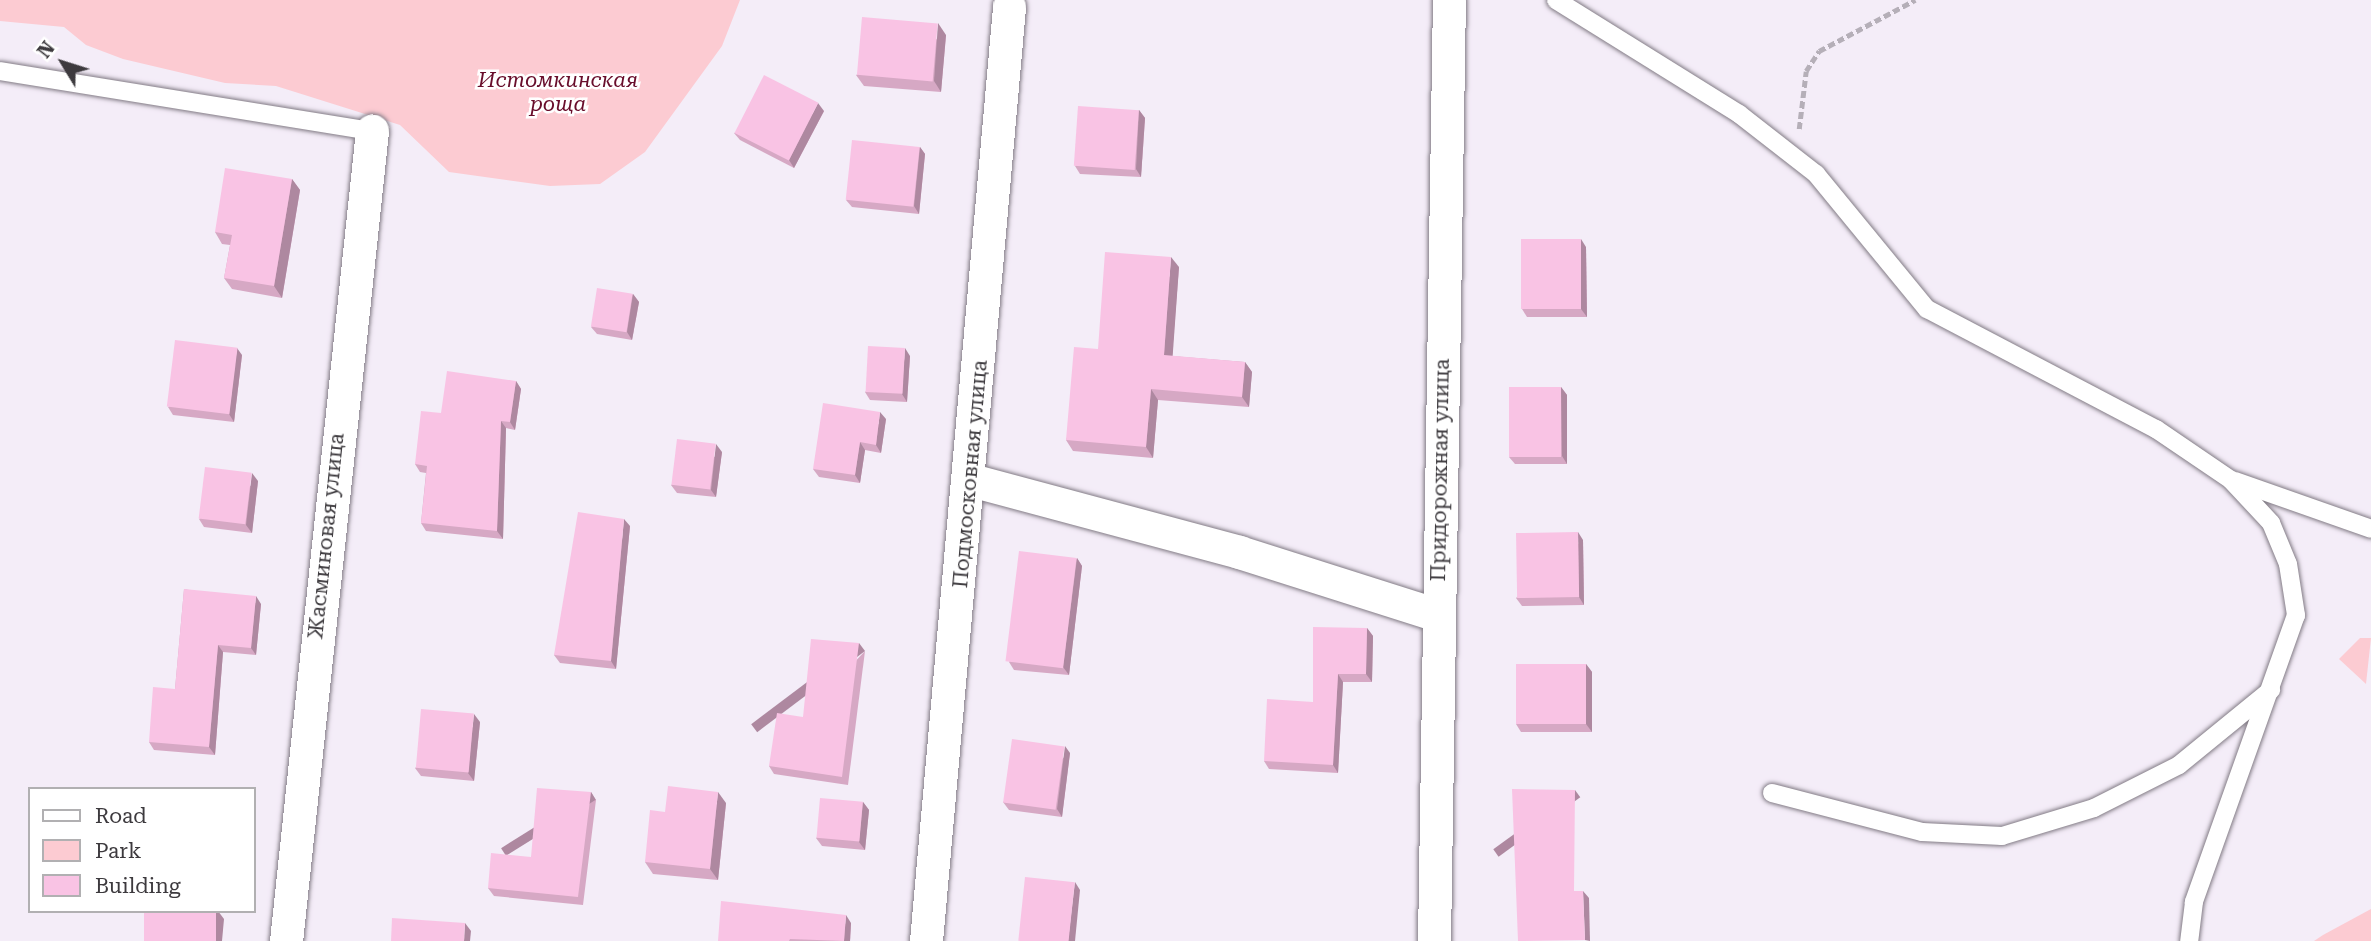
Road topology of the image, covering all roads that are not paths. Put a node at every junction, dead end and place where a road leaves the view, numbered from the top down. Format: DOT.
graph roads {
  1 [pos="1449,0"];
  2 [pos="1556,0"];
  3 [pos="1009,7"];
  4 [pos="0,71"];
  5 [pos="372,131"];
  6 [pos="971,480"];
  7 [pos="2231,480"];
  8 [pos="2371,529"];
  9 [pos="1438,615"];
  10 [pos="2271,690"];
  11 [pos="1772,793"];
  12 [pos="286,941"];
  13 [pos="926,941"];
  14 [pos="1434,941"];
  15 [pos="2189,941"];
  1 -- 9 [label="street, Придорожная улица"];
  2 -- 7 [label="lane"];
  3 -- 6 [label="street, Подмосковная улица"];
  4 -- 5 [label="lane"];
  5 -- 12 [label="street, Жасминовая улица"];
  6 -- 9 [label="street"];
  6 -- 13 [label="street, Подмосковная улица"];
  7 -- 8 [label="lane"];
  7 -- 10 [label="lane"];
  9 -- 14 [label="street, Придорожная улица"];
  10 -- 11 [label="lane"];
  10 -- 15 [label="lane"];
}
